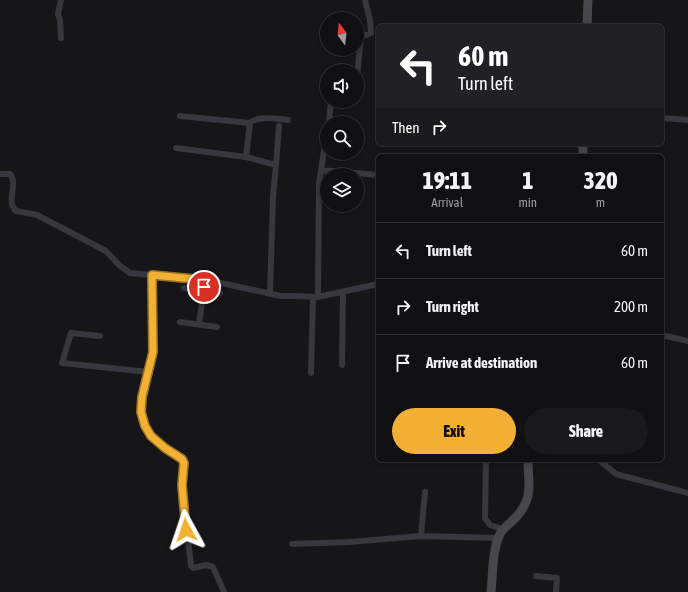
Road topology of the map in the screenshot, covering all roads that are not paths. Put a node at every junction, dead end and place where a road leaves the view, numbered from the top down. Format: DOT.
graph roads {
  1 [pos="61,0"];
  2 [pos="365,0"];
  3 [pos="588,0"];
  4 [pos="587,24"];
  5 [pos="376,32"];
  6 [pos="371,33"];
  7 [pos="61,38"];
  8 [pos="358,64"];
  9 [pos="180,116"];
  10 [pos="664,118"];
  11 [pos="288,120"];
  12 [pos="688,120"];
  13 [pos="250,123"];
  14 [pos="279,126"];
  15 [pos="176,148"];
  16 [pos="246,157"];
  17 [pos="276,165"];
  18 [pos="0,174"];
  19 [pos="364,174"];
  20 [pos="376,175"];
  21 [pos="320,177"];
  22 [pos="152,275"];
  23 [pos="205,280"];
  24 [pos="376,284"];
  25 [pos="184,288"];
  26 [pos="204,290"];
  27 [pos="220,293"];
  28 [pos="342,293"];
  29 [pos="270,294"];
  30 [pos="315,297"];
  31 [pos="180,322"];
  32 [pos="199,324"];
  33 [pos="217,327"];
  34 [pos="664,335"];
  35 [pos="100,336"];
  36 [pos="688,341"];
  37 [pos="342,365"];
  38 [pos="149,372"];
  39 [pos="311,373"];
  40 [pos="486,462"];
  41 [pos="528,462"];
  42 [pos="601,462"];
  43 [pos="425,492"];
  44 [pos="688,493"];
  45 [pos="504,529"];
  46 [pos="421,536"];
  47 [pos="499,538"];
  48 [pos="292,544"];
  49 [pos="536,576"];
  50 [pos="224,592"];
  51 [pos="491,592"];
  52 [pos="556,592"];
  1 -- 7 [label="street"];
  2 -- 6 [label="street"];
  3 -- 4 [label="street"];
  5 -- 6 [label="street"];
  6 -- 8 [label="street"];
  9 -- 13 [label="street"];
  10 -- 12 [label="street"];
  11 -- 13 [label="street"];
  13 -- 16 [label="street"];
  14 -- 17 [label="street"];
  15 -- 16 [label="street"];
  16 -- 17 [label="street"];
  17 -- 29 [label="street"];
  18 -- 22 [label="street"];
  19 -- 20 [label="street"];
  21 -- 30 [label="street"];
  22 -- 23 [label="street"];
  22 -- 38 [label="street"];
  23 -- 26 [label="street"];
  23 -- 29 [label="street"];
  24 -- 28 [label="street"];
  25 -- 26 [label="street"];
  26 -- 27 [label="street"];
  26 -- 32 [label="street"];
  28 -- 30 [label="street"];
  28 -- 37 [label="street"];
  29 -- 30 [label="street"];
  30 -- 39 [label="street"];
  31 -- 32 [label="street"];
  32 -- 33 [label="street"];
  34 -- 36 [label="street"];
  35 -- 38 [label="street"];
  38 -- 50 [label="street"];
  40 -- 45 [label="street"];
  41 -- 45 [label="street"];
  42 -- 44 [label="street"];
  43 -- 46 [label="street"];
  45 -- 47 [label="street"];
  46 -- 47 [label="street"];
  46 -- 48 [label="street"];
  47 -- 51 [label="street"];
  49 -- 52 [label="street"];
}
